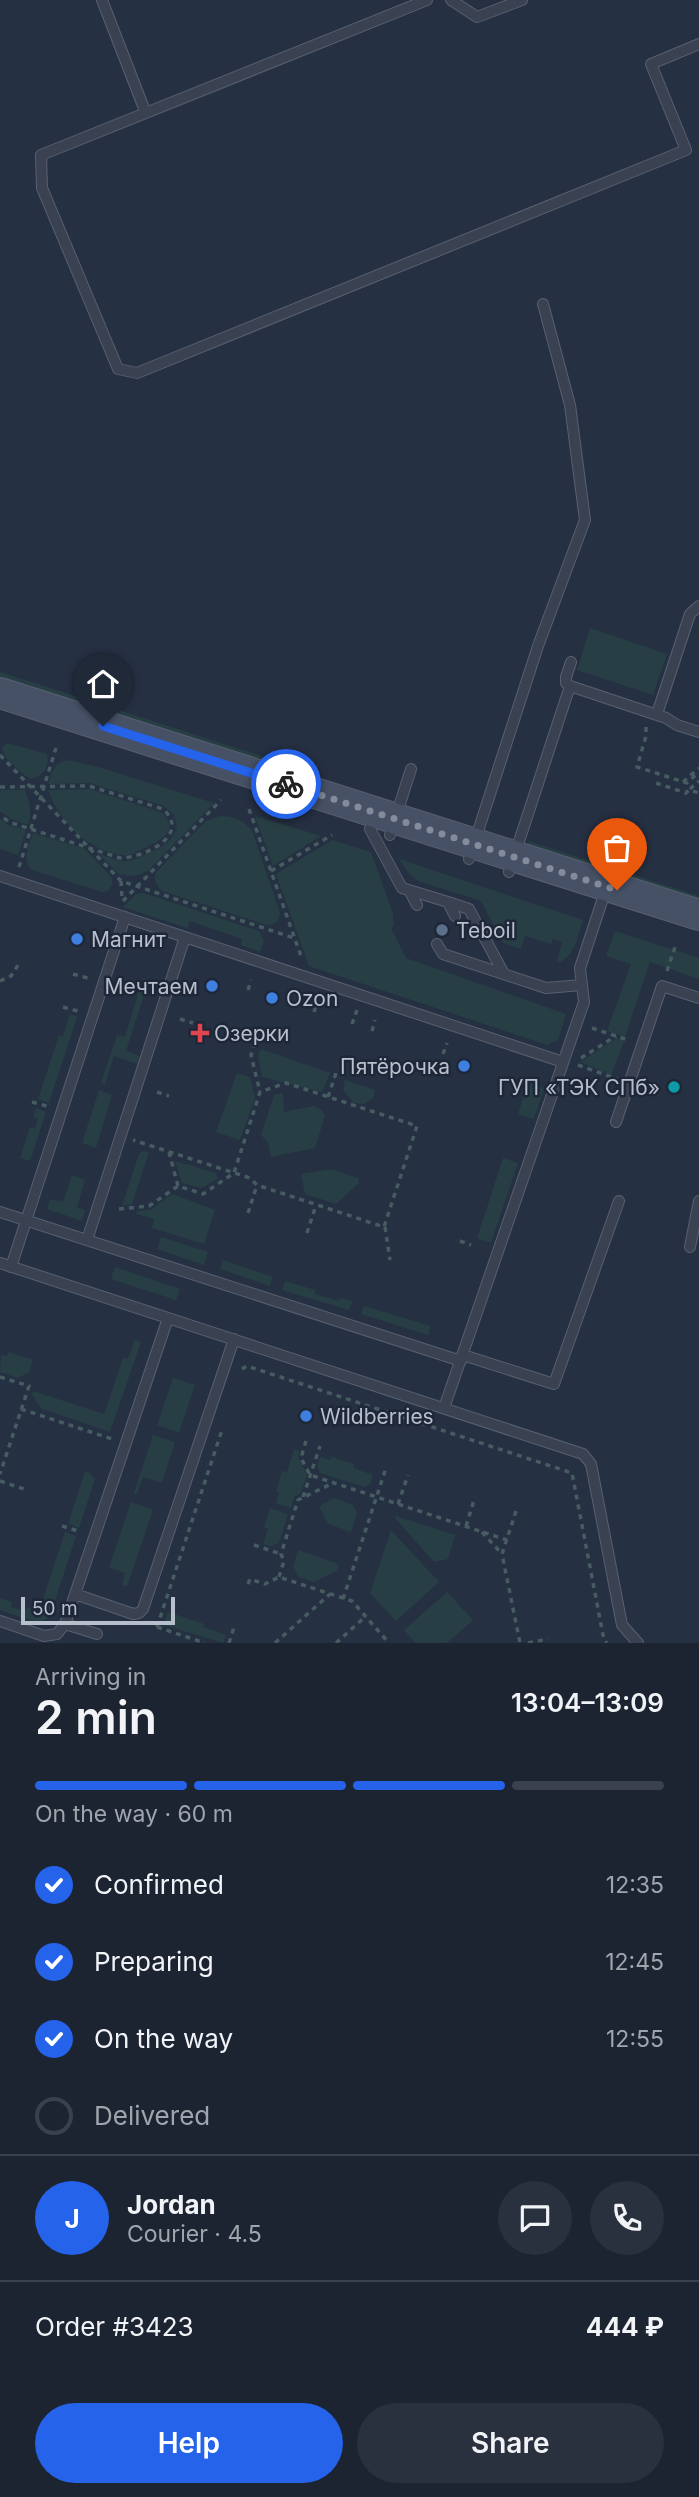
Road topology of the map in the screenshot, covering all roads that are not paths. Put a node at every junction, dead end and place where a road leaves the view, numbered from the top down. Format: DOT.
graph roads {
  1 [pos="102,0"];
  2 [pos="427,0"];
  3 [pos="451,0"];
  4 [pos="522,0"];
  5 [pos="699,44"];
  6 [pos="145,111"];
  7 [pos="543,304"];
  8 [pos="699,606"];
  9 [pos="571,662"];
  10 [pos="570,686"];
  11 [pos="0,693"];
  12 [pos="0,712"];
  13 [pos="651,713"];
  14 [pos="699,733"];
  15 [pos="411,769"];
  16 [pos="285,780"];
  17 [pos="385,828"];
  18 [pos="471,851"];
  19 [pos="511,864"];
  20 [pos="0,876"];
  21 [pos="409,890"];
  22 [pos="604,894"];
  23 [pos="447,902"];
  24 [pos="416,905"];
  25 [pos="699,915"];
  26 [pos="455,916"];
  27 [pos="125,917"];
  28 [pos="186,937"];
  29 [pos="687,939"];
  30 [pos="437,944"];
  31 [pos="476,956"];
  32 [pos="482,967"];
  33 [pos="504,974"];
  34 [pos="582,985"];
  35 [pos="699,998"];
  36 [pos="563,1062"];
  37 [pos="616,1122"];
  38 [pos="619,1201"];
  39 [pos="699,1201"];
  40 [pos="0,1212"];
  41 [pos="27,1220"];
  42 [pos="87,1240"];
  43 [pos="690,1247"];
  44 [pos="6,1265"];
  45 [pos="168,1318"];
  46 [pos="234,1339"];
  47 [pos="462,1358"];
  48 [pos="444,1408"];
  49 [pos="75,1594"];
  50 [pos="0,1622"];
  51 [pos="65,1624"];
  52 [pos="97,1634"];
  53 [pos="638,1643"];
  1 -- 6 [label="lane"];
  2 -- 6 [label="lane"];
  3 -- 4 [label="lane"];
  5 -- 6 [label="lane"];
  7 -- 18 [label="lane"];
  8 -- 13 [label="lane"];
  9 -- 10 [label="lane"];
  10 -- 13 [label="lane"];
  10 -- 19 [label="lane"];
  11 -- 16 [label="main road"];
  12 -- 16 [label="main road"];
  13 -- 14 [label="lane"];
  15 -- 17 [label="lane"];
  16 -- 17 [label="main road"];
  17 -- 18 [label="main road"];
  17 -- 21 [label="lane"];
  18 -- 19 [label="main road"];
  19 -- 22 [label="main road"];
  20 -- 27 [label="lane"];
  21 -- 23 [label="lane"];
  21 -- 24 [label="lane"];
  22 -- 25 [label="main road"];
  22 -- 29 [label="main road"];
  22 -- 34 [label="lane"];
  23 -- 26 [label="lane"];
  23 -- 33 [label="lane"];
  27 -- 28 [label="lane"];
  27 -- 41 [label="lane"];
  28 -- 36 [label="lane"];
  28 -- 42 [label="lane"];
  30 -- 32 [label="lane"];
  31 -- 32 [label="lane"];
  32 -- 33 [label="lane"];
  33 -- 34 [label="lane"];
  34 -- 36 [label="lane"];
  35 -- 37 [label="lane"];
  36 -- 47 [label="lane"];
  38 -- 47 [label="lane"];
  39 -- 43 [label="lane"];
  40 -- 41 [label="lane"];
  41 -- 42 [label="lane"];
  41 -- 44 [label="lane"];
  42 -- 47 [label="lane"];
  44 -- 45 [label="lane"];
  45 -- 46 [label="lane"];
  45 -- 49 [label="lane"];
  46 -- 48 [label="lane"];
  46 -- 49 [label="lane"];
  47 -- 48 [label="lane"];
  48 -- 53 [label="lane"];
  49 -- 51 [label="lane"];
  50 -- 51 [label="lane"];
  51 -- 52 [label="lane"];
}
